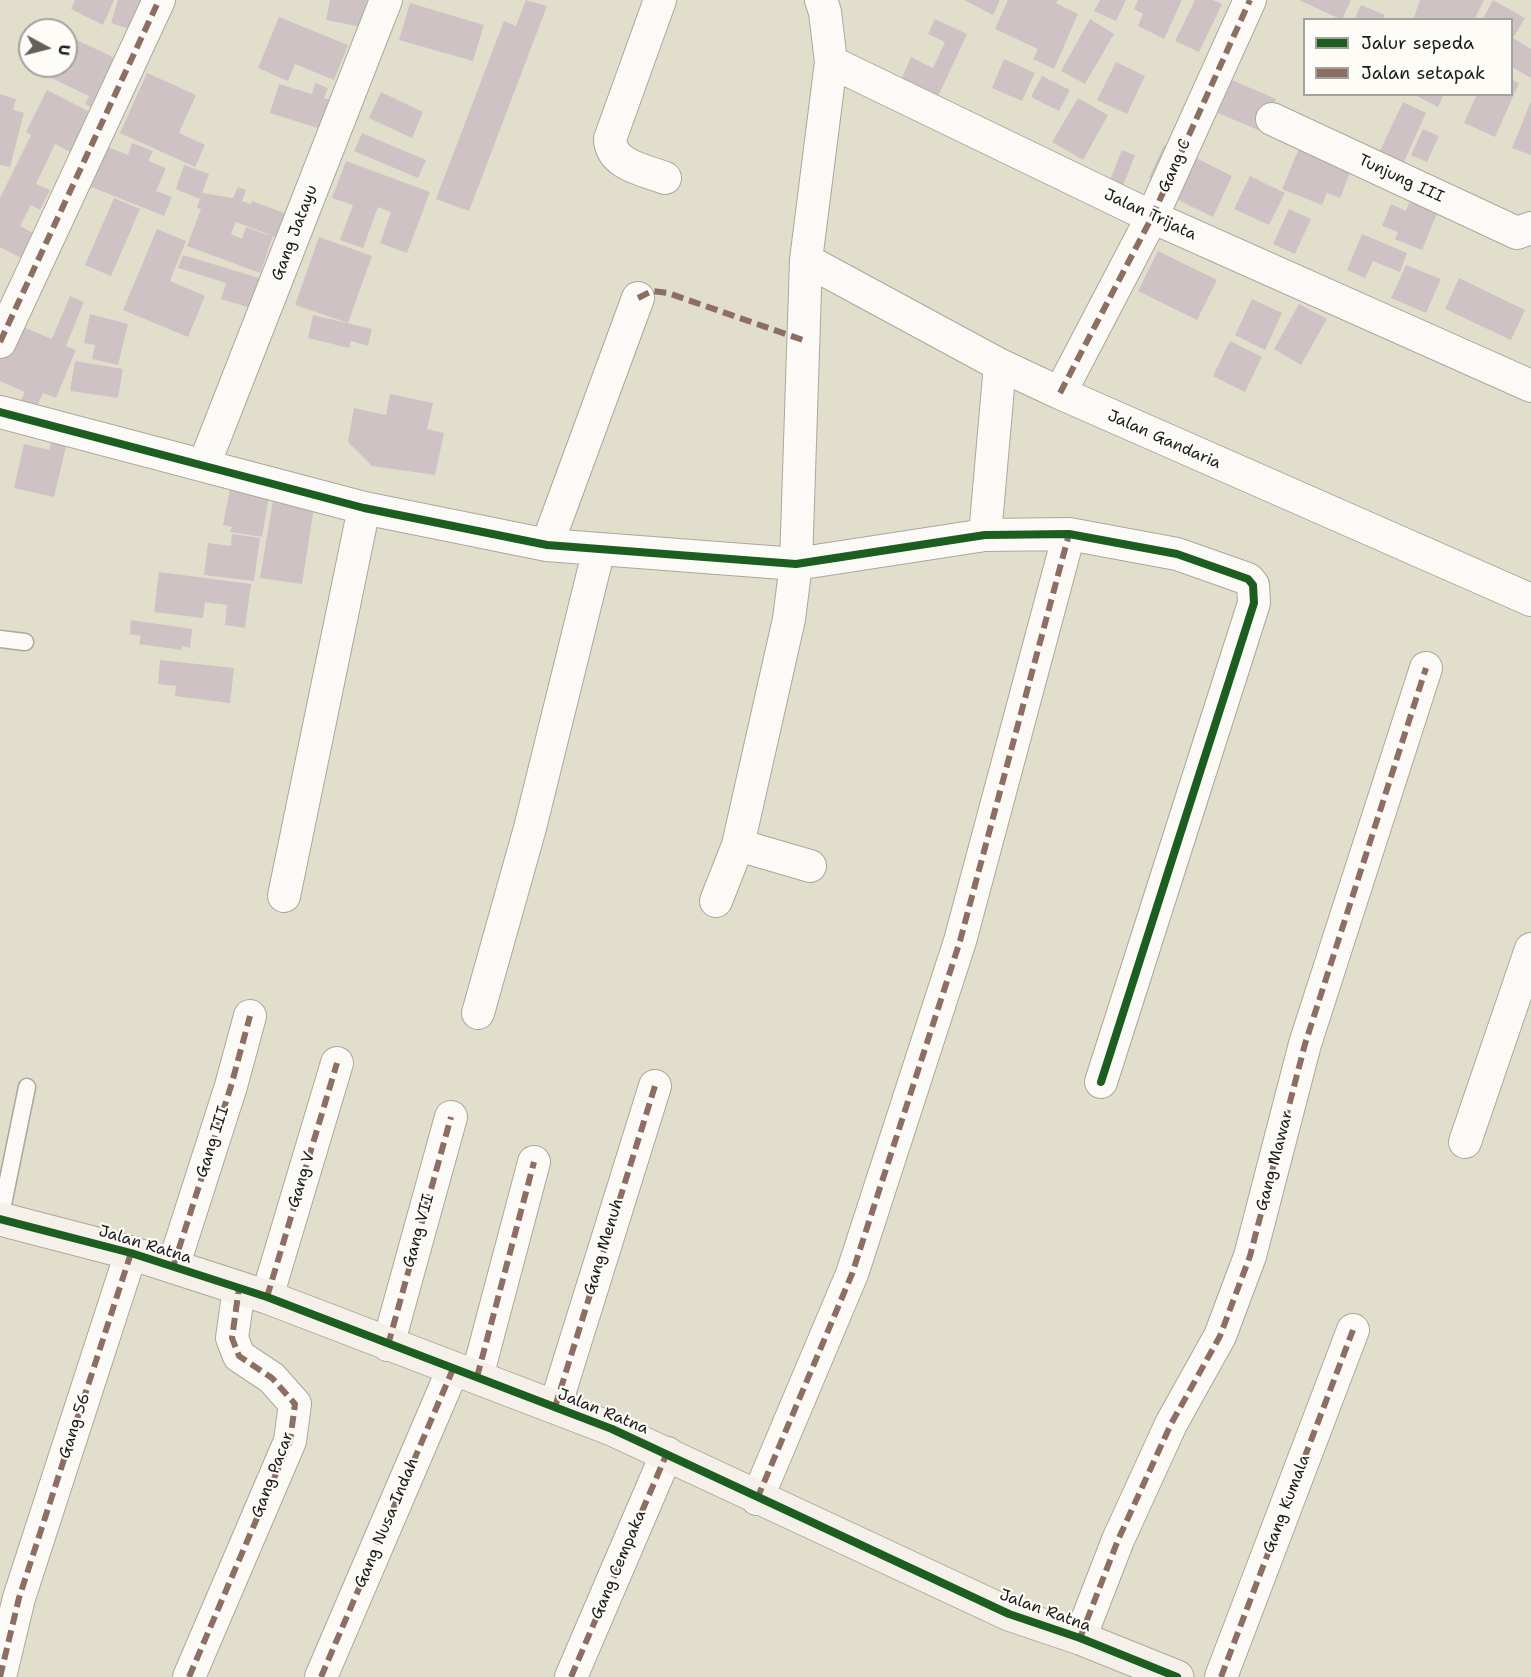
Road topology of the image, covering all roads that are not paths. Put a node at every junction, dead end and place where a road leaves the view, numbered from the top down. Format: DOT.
graph roads {
  1 [pos="159,0"];
  2 [pos="386,0"];
  3 [pos="660,0"];
  4 [pos="820,0"];
  5 [pos="1247,1"];
  6 [pos="831,62"];
  7 [pos="1272,119"];
  8 [pos="664,178"];
  9 [pos="1152,217"];
  10 [pos="1531,228"];
  11 [pos="806,260"];
  12 [pos="638,298"];
  13 [pos="0,342"];
  14 [pos="1000,365"];
  15 [pos="1531,386"];
  16 [pos="1060,393"];
  17 [pos="0,412"];
  18 [pos="204,465"];
  19 [pos="364,508"];
  20 [pos="1070,534"];
  21 [pos="985,535"];
  22 [pos="547,545"];
  23 [pos="599,549"];
  24 [pos="796,564"];
  25 [pos="1531,600"];
  26 [pos="0,639"];
  27 [pos="26,642"];
  28 [pos="1426,668"];
  29 [pos="738,845"];
  30 [pos="810,866"];
  31 [pos="284,896"];
  32 [pos="716,901"];
  33 [pos="1531,949"];
  34 [pos="478,1013"];
  35 [pos="250,1016"];
  36 [pos="337,1062"];
  37 [pos="1101,1082"];
  38 [pos="655,1086"];
  39 [pos="27,1087"];
  40 [pos="451,1117"];
  41 [pos="1465,1142"];
  42 [pos="534,1162"];
  43 [pos="0,1219"];
  44 [pos="131,1253"];
  45 [pos="172,1266"];
  46 [pos="253,1292"];
  47 [pos="1353,1330"];
  48 [pos="388,1345"];
  49 [pos="465,1373"];
  50 [pos="555,1407"];
  51 [pos="667,1453"];
  52 [pos="757,1499"];
  53 [pos="1080,1638"];
  54 [pos="1166,1675"];
  55 [pos="0,1677"];
  56 [pos="189,1677"];
  57 [pos="321,1677"];
  58 [pos="571,1677"];
  59 [pos="1221,1677"];
  1 -- 13 [label="street"];
  2 -- 18 [label="street, Gang Jatayu"];
  3 -- 8 [label="street"];
  4 -- 6 [label="street"];
  5 -- 9 [label="street, Gang C"];
  6 -- 9 [label="street, Jalan Trijata"];
  6 -- 11 [label="street"];
  7 -- 10 [label="street, Tunjung III"];
  9 -- 15 [label="street, Jalan Trijata"];
  9 -- 16 [label="street, Gang C"];
  11 -- 14 [label="street, Jalan Gandaria"];
  11 -- 24 [label="street"];
  12 -- 22 [label="street"];
  14 -- 16 [label="street, Jalan Gandaria"];
  14 -- 21 [label="street"];
  16 -- 25 [label="street, Jalan Gandaria"];
  17 -- 18 [label="street"];
  18 -- 19 [label="street"];
  19 -- 22 [label="street"];
  19 -- 31 [label="street"];
  20 -- 21 [label="street"];
  20 -- 37 [label="street"];
  20 -- 52 [label="street"];
  21 -- 24 [label="street"];
  22 -- 23 [label="street"];
  23 -- 24 [label="street"];
  23 -- 34 [label="street"];
  24 -- 29 [label="street"];
  26 -- 27 [label="lane"];
  28 -- 53 [label="street, Gang Mawar"];
  29 -- 30 [label="street"];
  29 -- 32 [label="street"];
  33 -- 41 [label="street"];
  35 -- 45 [label="street, Gang III"];
  36 -- 46 [label="street, Gang V"];
  38 -- 50 [label="street, Gang Menuh"];
  39 -- 43 [label="lane"];
  40 -- 48 [label="street, Gang VII"];
  42 -- 49 [label="street, Gang Nusa Indah"];
  43 -- 44 [label="street, Jalan Ratna"];
  44 -- 45 [label="street, Jalan Ratna"];
  44 -- 55 [label="street, Gang 56"];
  45 -- 46 [label="street, Jalan Ratna"];
  46 -- 48 [label="street, Jalan Ratna"];
  46 -- 56 [label="street, Gang Pacar"];
  47 -- 59 [label="street, Gang Kumala"];
  48 -- 49 [label="street, Jalan Ratna"];
  49 -- 50 [label="street, Jalan Ratna"];
  49 -- 57 [label="street, Gang Nusa Indah"];
  50 -- 51 [label="street, Jalan Ratna"];
  51 -- 52 [label="street, Jalan Ratna"];
  51 -- 58 [label="street, Gang Cempaka"];
  52 -- 53 [label="street, Jalan Ratna"];
  53 -- 54 [label="street, Jalan Ratna"];
}
